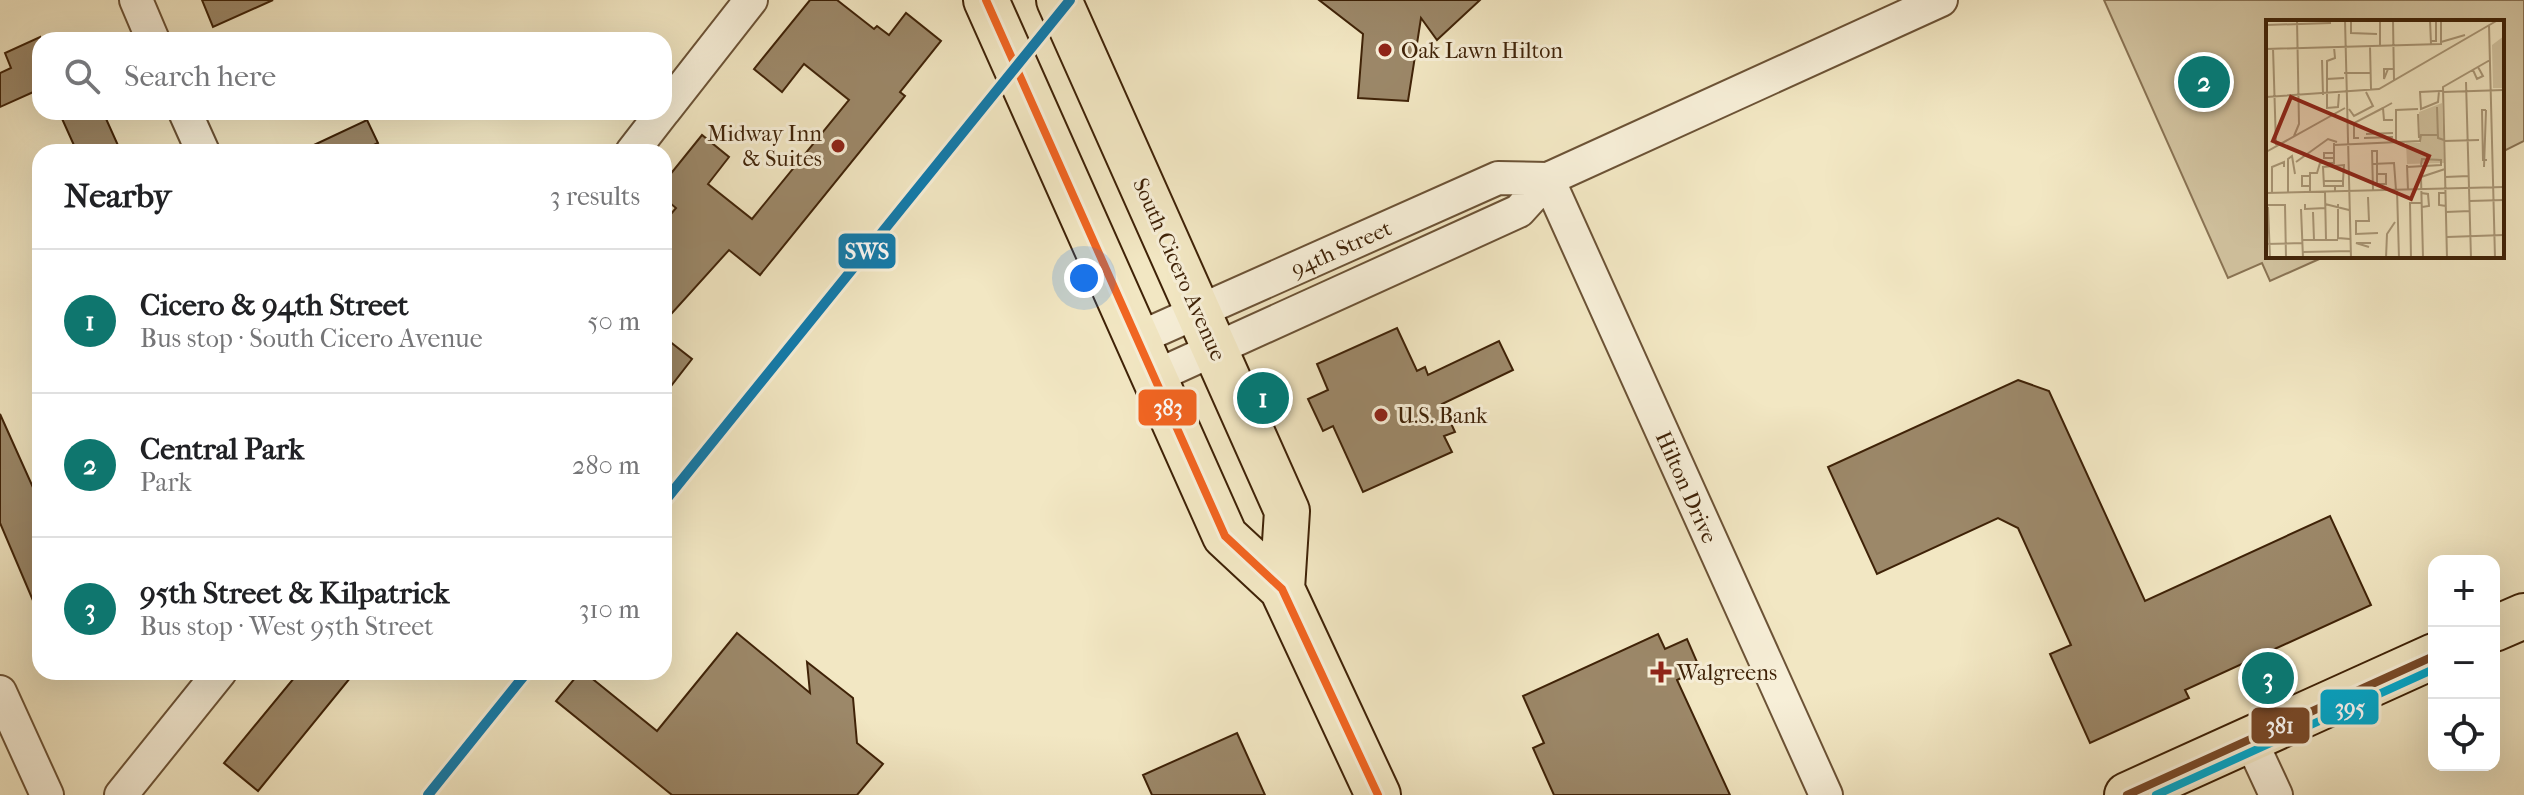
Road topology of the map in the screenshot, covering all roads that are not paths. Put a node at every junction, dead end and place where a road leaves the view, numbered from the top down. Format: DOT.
graph roads {
  1 [pos="136,0"];
  2 [pos="751,0"];
  3 [pos="986,0"];
  4 [pos="1059,0"];
  5 [pos="1941,0"];
  6 [pos="150,32"];
  7 [pos="672,102"];
  8 [pos="189,120"];
  9 [pos="658,120"];
  10 [pos="199,144"];
  11 [pos="638,144"];
  12 [pos="1548,179"];
  13 [pos="1207,330"];
  14 [pos="1147,357"];
  15 [pos="1282,589"];
  16 [pos="2524,616"];
  17 [pos="2499,627"];
  18 [pos="2428,659"];
  19 [pos="214,680"];
  20 [pos="0,692"];
  21 [pos="2250,739"];
  22 [pos="47,795"];
  23 [pos="121,795"];
  24 [pos="1378,795"];
  25 [pos="1826,795"];
  26 [pos="2127,795"];
  27 [pos="2276,795"];
  1 -- 6 [label="street"];
  2 -- 7 [label="street"];
  3 -- 14 [label="main road, South Cicero Avenue"];
  4 -- 13 [label="main road, South Cicero Avenue"];
  5 -- 12 [label="street, 94th Street"];
  8 -- 10 [label="street"];
  9 -- 11 [label="street"];
  12 -- 13 [label="street, 94th Street"];
  12 -- 25 [label="street, Hilton Drive"];
  13 -- 14 [label="street, 94th Street"];
  13 -- 15 [label="main road, South Cicero Avenue"];
  14 -- 15 [label="main road, South Cicero Avenue"];
  15 -- 24 [label="main road, South Cicero Avenue"];
  16 -- 17 [label="main road"];
  18 -- 21 [label="main road"];
  19 -- 23 [label="street"];
  20 -- 22 [label="street"];
  21 -- 26 [label="main road"];
  21 -- 27 [label="street"];
}
